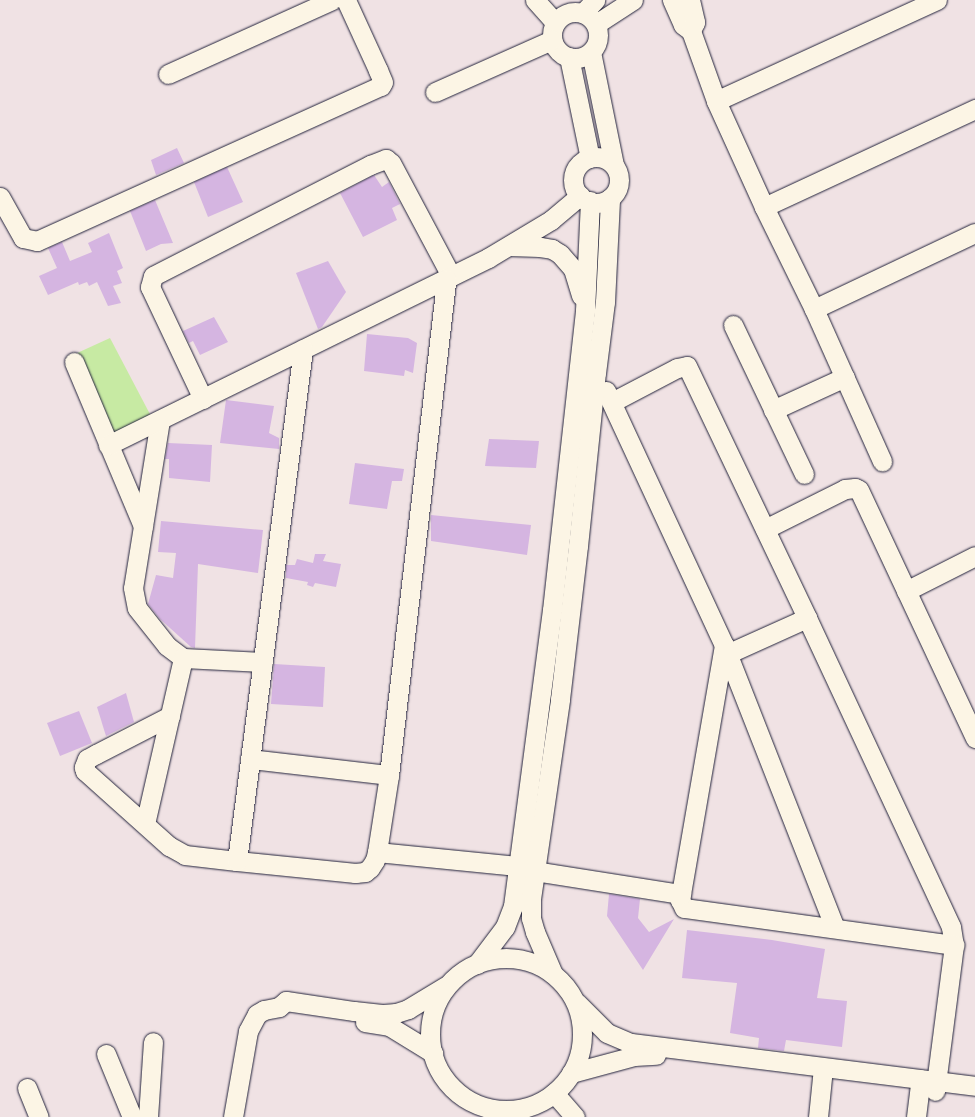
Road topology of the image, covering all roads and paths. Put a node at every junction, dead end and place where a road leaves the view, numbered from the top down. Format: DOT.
graph roads {
  1 [pos="332,0"];
  2 [pos="346,0"];
  3 [pos="536,0"];
  4 [pos="633,0"];
  5 [pos="672,0"];
  6 [pos="690,0"];
  7 [pos="937,0"];
  8 [pos="592,12"];
  9 [pos="554,31"];
  10 [pos="691,31"];
  11 [pos="591,52"];
  12 [pos="569,57"];
  13 [pos="168,74"];
  14 [pos="435,92"];
  15 [pos="716,101"];
  16 [pos="975,109"];
  17 [pos="590,158"];
  18 [pos="614,165"];
  19 [pos="0,197"];
  20 [pos="610,198"];
  21 [pos="585,199"];
  22 [pos="764,207"];
  23 [pos="975,233"];
  24 [pos="510,246"];
  25 [pos="449,278"];
  26 [pos="605,302"];
  27 [pos="585,306"];
  28 [pos="814,308"];
  29 [pos="733,325"];
  30 [pos="303,350"];
  31 [pos="74,362"];
  32 [pos="596,372"];
  33 [pos="845,377"];
  34 [pos="203,399"];
  35 [pos="612,402"];
  36 [pos="773,410"];
  37 [pos="160,420"];
  38 [pos="108,444"];
  39 [pos="882,461"];
  40 [pos="804,474"];
  41 [pos="143,526"];
  42 [pos="765,529"];
  43 [pos="975,556"];
  44 [pos="906,591"];
  45 [pos="807,618"];
  46 [pos="726,650"];
  47 [pos="183,658"];
  48 [pos="263,662"];
  49 [pos="170,716"];
  50 [pos="975,738"];
  51 [pos="250,759"];
  52 [pos="389,775"];
  53 [pos="145,824"];
  54 [pos="377,852"];
  55 [pos="237,861"];
  56 [pos="517,866"];
  57 [pos="535,871"];
  58 [pos="681,894"];
  59 [pos="835,928"];
  60 [pos="954,945"];
  61 [pos="477,964"];
  62 [pos="553,974"];
  63 [pos="449,985"];
  64 [pos="574,999"];
  65 [pos="279,1006"];
  66 [pos="153,1042"];
  67 [pos="433,1053"];
  68 [pos="106,1054"];
  69 [pos="823,1072"];
  70 [pos="571,1073"];
  71 [pos="928,1085"];
  72 [pos="975,1086"];
  73 [pos="27,1088"];
  74 [pos="554,1093"];
  75 [pos="975,1096"];
  76 [pos="464,1097"];
  77 [pos="528,1111"];
  78 [pos="39,1117"];
  79 [pos="132,1117"];
  80 [pos="148,1117"];
  81 [pos="233,1117"];
  82 [pos="476,1117"];
  83 [pos="575,1117"];
  84 [pos="818,1117"];
  85 [pos="916,1117"];
  1 -- 13 [label="street"];
  2 -- 19 [label="street"];
  3 -- 9 [label="street"];
  4 -- 8 [label="street"];
  5 -- 10 [label="street"];
  6 -- 10 [label="street"];
  7 -- 15 [label="street"];
  8 -- 9 [label="street"];
  8 -- 11 [label="street"];
  9 -- 12 [label="street"];
  9 -- 14 [label="street"];
  10 -- 15 [label="street"];
  11 -- 12 [label="street"];
  11 -- 18 [label="street"];
  12 -- 17 [label="street"];
  15 -- 22 [label="street"];
  16 -- 22 [label="street"];
  17 -- 18 [label="street"];
  17 -- 21 [label="street"];
  18 -- 20 [label="street"];
  20 -- 21 [label="street"];
  20 -- 26 [label="street"];
  21 -- 24 [label="street"];
  21 -- 27 [label="street"];
  22 -- 28 [label="street"];
  23 -- 28 [label="street"];
  24 -- 25 [label="street"];
  24 -- 27 [label="street"];
  25 -- 30 [label="street"];
  25 -- 34 [label="street"];
  25 -- 52 [label="street"];
  26 -- 27 [label="street"];
  26 -- 32 [label="street"];
  27 -- 56 [label="street"];
  28 -- 33 [label="street"];
  29 -- 36 [label="street"];
  30 -- 34 [label="street"];
  30 -- 48 [label="street"];
  31 -- 38 [label="street"];
  32 -- 35 [label="street"];
  32 -- 57 [label="street"];
  33 -- 36 [label="street"];
  33 -- 39 [label="street"];
  34 -- 37 [label="street"];
  35 -- 42 [label="street"];
  35 -- 46 [label="street"];
  36 -- 40 [label="street"];
  37 -- 38 [label="street"];
  37 -- 41 [label="street"];
  38 -- 41 [label="street"];
  41 -- 47 [label="street"];
  42 -- 44 [label="street"];
  42 -- 45 [label="street"];
  43 -- 44 [label="street"];
  44 -- 50 [label="street"];
  45 -- 46 [label="street"];
  45 -- 60 [label="street"];
  46 -- 58 [label="street"];
  46 -- 59 [label="street"];
  47 -- 48 [label="street"];
  47 -- 49 [label="street"];
  48 -- 51 [label="street"];
  49 -- 53 [label="street"];
  49 -- 53 [label="street"];
  51 -- 52 [label="street"];
  51 -- 55 [label="street"];
  52 -- 54 [label="street"];
  53 -- 55 [label="street"];
  54 -- 55 [label="street"];
  54 -- 56 [label="street"];
  56 -- 61 [label="street"];
  57 -- 58 [label="street"];
  57 -- 62 [label="street"];
  58 -- 59 [label="street"];
  59 -- 60 [label="street"];
  60 -- 71 [label="street"];
  61 -- 62 [label="street"];
  61 -- 63 [label="street"];
  62 -- 64 [label="street"];
  63 -- 65 [label="street"];
  63 -- 67 [label="street"];
  64 -- 69 [label="street"];
  64 -- 70 [label="street"];
  65 -- 67 [label="street"];
  65 -- 81 [label="street"];
  66 -- 80 [label="street"];
  67 -- 76 [label="street"];
  68 -- 79 [label="street"];
  69 -- 70 [label="street"];
  69 -- 71 [label="street"];
  69 -- 84 [label="street"];
  70 -- 74 [label="street"];
  71 -- 72 [label="street"];
  71 -- 75 [label="street"];
  71 -- 85 [label="street"];
  73 -- 78 [label="street"];
  74 -- 77 [label="street"];
  74 -- 83 [label="street"];
  76 -- 77 [label="street"];
  76 -- 82 [label="street"];
}
